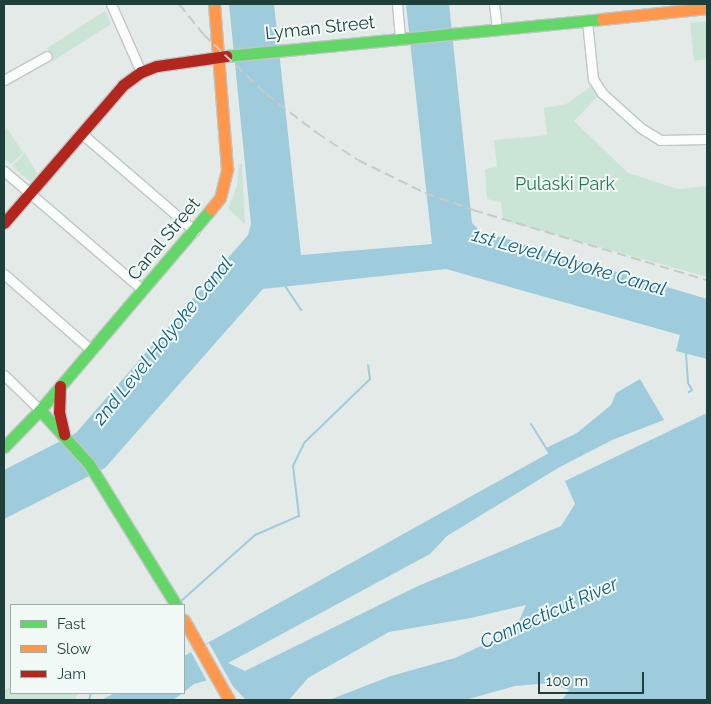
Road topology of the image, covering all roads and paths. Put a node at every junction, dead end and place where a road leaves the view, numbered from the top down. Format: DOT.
graph roads {
  1 [pos="111,4"];
  2 [pos="214,4"];
  3 [pos="397,4"];
  4 [pos="494,4"];
  5 [pos="675,7"];
  6 [pos="707,8"];
  7 [pos="587,21"];
  8 [pos="497,29"];
  9 [pos="403,37"];
  10 [pos="47,56"];
  11 [pos="225,56"];
  12 [pos="141,72"];
  13 [pos="4,80"];
  14 [pos="81,133"];
  15 [pos="707,139"];
  16 [pos="4,171"];
  17 [pos="30,193"];
  18 [pos="4,223"];
  19 [pos="195,231"];
  20 [pos="4,274"];
  21 [pos="144,290"];
  22 [pos="92,350"];
  23 [pos="4,375"];
  24 [pos="60,386"];
  25 [pos="40,410"];
  26 [pos="65,436"];
  27 [pos="4,448"];
  28 [pos="175,604"];
  29 [pos="185,622"];
  30 [pos="229,700"];
  1 -- 12 [label="street"];
  2 -- 11 [label="main road, Canal Street"];
  3 -- 9 [label="street"];
  4 -- 8 [label="street"];
  5 -- 6 [label="main road, Lyman Street"];
  5 -- 7 [label="main road, Lyman Street"];
  7 -- 8 [label="main road, Lyman Street"];
  7 -- 15 [label="street"];
  8 -- 9 [label="main road, Lyman Street"];
  9 -- 11 [label="main road, Lyman Street"];
  10 -- 13 [label="street"];
  11 -- 12 [label="main road, Lyman Street"];
  11 -- 19 [label="main road, Canal Street"];
  12 -- 14 [label="main road, Lyman Street"];
  14 -- 17 [label="main road, Lyman Street"];
  14 -- 19 [label="street"];
  16 -- 17 [label="street"];
  17 -- 18 [label="main road, Lyman Street"];
  17 -- 21 [label="street"];
  19 -- 21 [label="main road, Canal Street"];
  20 -- 22 [label="street"];
  21 -- 22 [label="main road, Canal Street"];
  22 -- 24 [label="main road, Canal Street"];
  23 -- 25 [label="street"];
  24 -- 25 [label="main road, Canal Street"];
  24 -- 26 [label="main road"];
  25 -- 26 [label="main road"];
  25 -- 27 [label="main road, Canal Street"];
  26 -- 28 [label="main road"];
  29 -- 30 [label="main road"];
}
